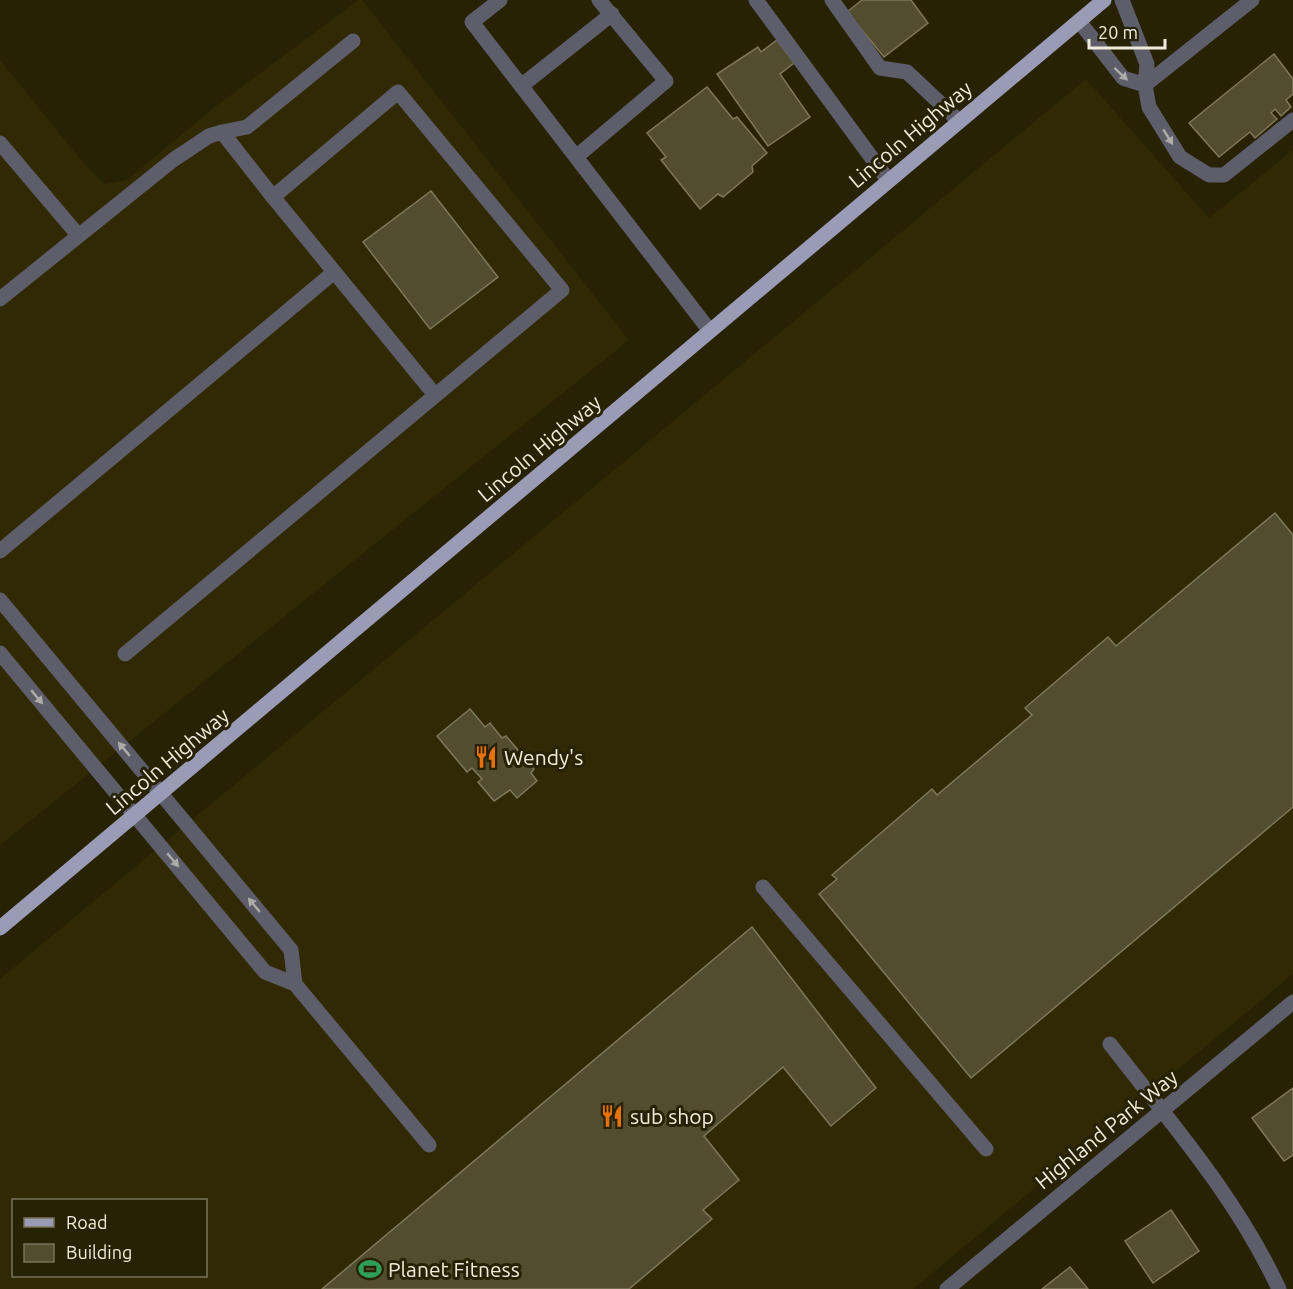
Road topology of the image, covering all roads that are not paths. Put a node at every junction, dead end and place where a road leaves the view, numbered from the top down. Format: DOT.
graph roads {
  1 [pos="500,0"];
  2 [pos="599,0"];
  3 [pos="756,0"];
  4 [pos="832,0"];
  5 [pos="1104,0"];
  6 [pos="1122,0"];
  7 [pos="1252,0"];
  8 [pos="612,14"];
  9 [pos="1078,21"];
  10 [pos="353,41"];
  11 [pos="1145,85"];
  12 [pos="521,86"];
  13 [pos="1293,120"];
  14 [pos="958,121"];
  15 [pos="222,132"];
  16 [pos="0,143"];
  17 [pos="576,157"];
  18 [pos="888,180"];
  19 [pos="273,198"];
  20 [pos="78,234"];
  21 [pos="333,273"];
  22 [pos="0,299"];
  23 [pos="710,331"];
  24 [pos="435,395"];
  25 [pos="0,551"];
  26 [pos="0,600"];
  27 [pos="0,652"];
  28 [pos="125,654"];
  29 [pos="161,794"];
  30 [pos="135,815"];
  31 [pos="763,887"];
  32 [pos="0,928"];
  33 [pos="296,984"];
  34 [pos="1293,1002"];
  35 [pos="1110,1044"];
  36 [pos="1161,1111"];
  37 [pos="429,1145"];
  38 [pos="986,1149"];
  39 [pos="947,1289"];
  40 [pos="1279,1289"];
  1 -- 12 [label="street"];
  2 -- 8 [label="street"];
  3 -- 18 [label="street"];
  4 -- 14 [label="street"];
  5 -- 9 [label="main road, Lincoln Highway"];
  6 -- 11 [label="street"];
  7 -- 11 [label="street"];
  8 -- 12 [label="street"];
  8 -- 17 [label="street"];
  9 -- 11 [label="street, one-way"];
  9 -- 14 [label="main road, Lincoln Highway"];
  10 -- 15 [label="street"];
  11 -- 13 [label="street, one-way"];
  12 -- 17 [label="street"];
  14 -- 18 [label="main road, Lincoln Highway"];
  15 -- 19 [label="street"];
  15 -- 20 [label="street"];
  16 -- 20 [label="street"];
  17 -- 23 [label="street"];
  18 -- 23 [label="main road, Lincoln Highway"];
  19 -- 21 [label="street"];
  19 -- 24 [label="street"];
  20 -- 22 [label="street"];
  21 -- 24 [label="street"];
  21 -- 25 [label="street"];
  23 -- 29 [label="main road, Lincoln Highway"];
  24 -- 28 [label="street"];
  29 -- 26 [label="street, one-way"];
  27 -- 30 [label="street, one-way"];
  29 -- 30 [label="main road, Lincoln Highway"];
  33 -- 29 [label="street, one-way"];
  30 -- 32 [label="main road, Lincoln Highway"];
  30 -- 33 [label="street, one-way"];
  31 -- 38 [label="street"];
  33 -- 37 [label="street"];
  34 -- 36 [label="street, Highland Park Way"];
  35 -- 36 [label="street"];
  36 -- 39 [label="street, Highland Park Way"];
  36 -- 40 [label="street"];
}
